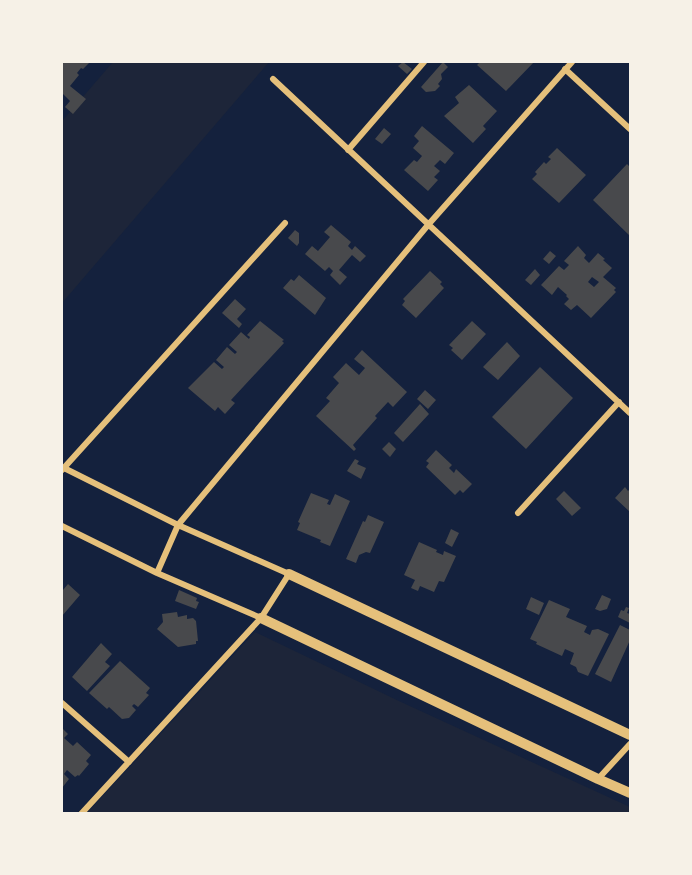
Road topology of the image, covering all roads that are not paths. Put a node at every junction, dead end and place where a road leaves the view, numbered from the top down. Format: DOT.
graph roads {
  1 [pos="424,62"];
  2 [pos="572,62"];
  3 [pos="565,69"];
  4 [pos="273,79"];
  5 [pos="630,129"];
  6 [pos="348,150"];
  7 [pos="285,223"];
  8 [pos="428,225"];
  9 [pos="619,402"];
  10 [pos="630,413"];
  11 [pos="62,469"];
  12 [pos="518,513"];
  13 [pos="178,525"];
  14 [pos="62,526"];
  15 [pos="157,573"];
  16 [pos="289,573"];
  17 [pos="261,618"];
  18 [pos="62,703"];
  19 [pos="630,735"];
  20 [pos="630,744"];
  21 [pos="129,762"];
  22 [pos="598,779"];
  23 [pos="630,793"];
  24 [pos="81,813"];
  1 -- 6 [label="street"];
  2 -- 3 [label="street"];
  3 -- 5 [label="street"];
  3 -- 8 [label="street"];
  4 -- 6 [label="street"];
  6 -- 8 [label="street"];
  7 -- 11 [label="street"];
  8 -- 9 [label="street"];
  8 -- 13 [label="street"];
  9 -- 10 [label="street"];
  9 -- 12 [label="street"];
  11 -- 13 [label="street"];
  13 -- 15 [label="street"];
  13 -- 16 [label="street"];
  14 -- 15 [label="street"];
  15 -- 17 [label="street"];
  16 -- 17 [label="street"];
  16 -- 19 [label="street"];
  17 -- 21 [label="street"];
  17 -- 22 [label="street"];
  18 -- 21 [label="street"];
  20 -- 22 [label="street"];
  21 -- 24 [label="street"];
  22 -- 23 [label="street"];
}
